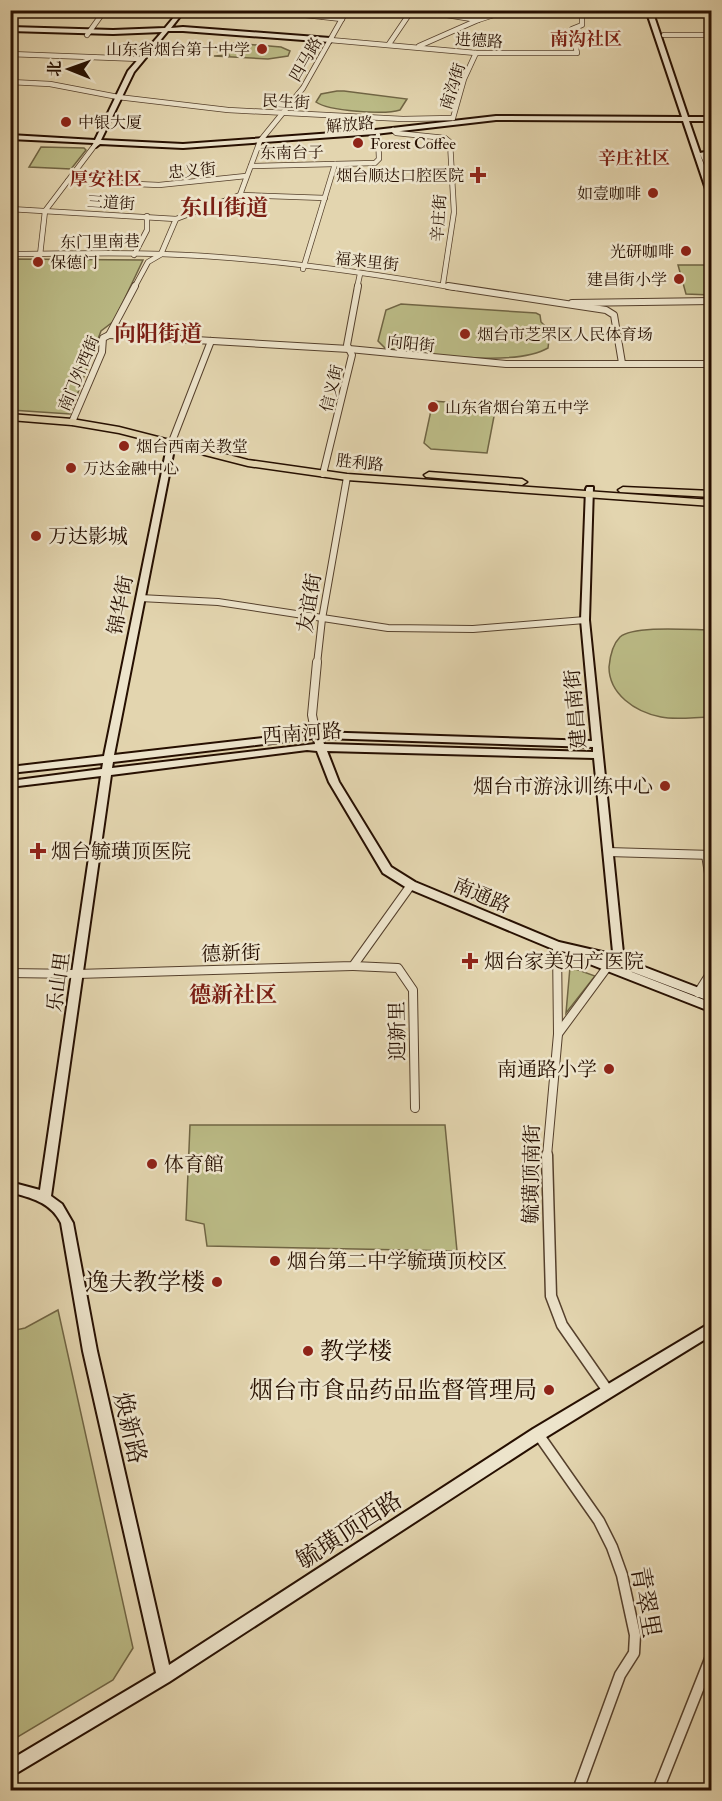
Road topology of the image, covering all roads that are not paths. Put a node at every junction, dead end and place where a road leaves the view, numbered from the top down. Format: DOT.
graph roads {
  1 [pos="105,10"];
  2 [pos="183,10"];
  3 [pos="261,10"];
  4 [pos="347,10"];
  5 [pos="414,10"];
  6 [pos="509,10"];
  7 [pos="585,10"];
  8 [pos="648,10"];
  9 [pos="655,10"];
  10 [pos="439,12"];
  11 [pos="342,19"];
  12 [pos="478,20"];
  13 [pos="167,29"];
  14 [pos="10,31"];
  15 [pos="88,33"];
  16 [pos="664,35"];
  17 [pos="711,35"];
  18 [pos="330,40"];
  19 [pos="389,44"];
  20 [pos="418,47"];
  21 [pos="476,53"];
  22 [pos="10,54"];
  23 [pos="141,59"];
  24 [pos="10,82"];
  25 [pos="118,97"];
  26 [pos="284,113"];
  27 [pos="688,120"];
  28 [pos="711,120"];
  29 [pos="456,122"];
  30 [pos="394,131"];
  31 [pos="10,135"];
  32 [pos="378,135"];
  33 [pos="10,142"];
  34 [pos="97,143"];
  35 [pos="260,143"];
  36 [pos="335,164"];
  37 [pos="251,166"];
  38 [pos="711,174"];
  39 [pos="246,176"];
  40 [pos="68,181"];
  41 [pos="240,195"];
  42 [pos="325,198"];
  43 [pos="711,198"];
  44 [pos="10,210"];
  45 [pos="45,211"];
  46 [pos="147,216"];
  47 [pos="176,219"];
  48 [pos="10,254"];
  49 [pos="161,254"];
  50 [pos="40,255"];
  51 [pos="134,255"];
  52 [pos="303,269"];
  53 [pos="360,274"];
  54 [pos="443,284"];
  55 [pos="711,301"];
  56 [pos="569,303"];
  57 [pos="109,335"];
  58 [pos="211,341"];
  59 [pos="349,349"];
  60 [pos="622,363"];
  61 [pos="711,364"];
  62 [pos="10,411"];
  63 [pos="10,417"];
  64 [pos="74,419"];
  65 [pos="172,442"];
  66 [pos="323,470"];
  67 [pos="347,477"];
  68 [pos="590,492"];
  69 [pos="711,494"];
  70 [pos="711,503"];
  71 [pos="140,598"];
  72 [pos="322,619"];
  73 [pos="585,620"];
  74 [pos="316,735"];
  75 [pos="321,747"];
  76 [pos="597,749"];
  77 [pos="107,767"];
  78 [pos="10,770"];
  79 [pos="10,784"];
  80 [pos="608,852"];
  81 [pos="709,855"];
  82 [pos="411,885"];
  83 [pos="711,892"];
  84 [pos="557,946"];
  85 [pos="610,963"];
  86 [pos="352,966"];
  87 [pos="711,971"];
  88 [pos="10,973"];
  89 [pos="77,974"];
  90 [pos="698,993"];
  91 [pos="711,998"];
  92 [pos="711,1008"];
  93 [pos="558,1034"];
  94 [pos="415,1108"];
  95 [pos="10,1187"];
  96 [pos="45,1196"];
  97 [pos="711,1328"];
  98 [pos="608,1391"];
  99 [pos="538,1434"];
  100 [pos="711,1654"];
  101 [pos="164,1677"];
  102 [pos="10,1769"];
  103 [pos="578,1791"];
  104 [pos="658,1791"];
  1 -- 15 [label="street"];
  2 -- 13 [label="main road"];
  3 -- 11 [label="street"];
  4 -- 11 [label="street, 四马路"];
  5 -- 10 [label="street"];
  5 -- 19 [label="street"];
  6 -- 12 [label="street"];
  7 -- 21 [label="street, 进德路"];
  8 -- 27 [label="main road"];
  9 -- 16 [label="main road"];
  10 -- 12 [label="street"];
  11 -- 18 [label="street, 四马路"];
  12 -- 20 [label="street"];
  13 -- 15 [label="main road"];
  13 -- 18 [label="main road"];
  13 -- 23 [label="main road"];
  14 -- 15 [label="main road"];
  16 -- 17 [label="street"];
  16 -- 27 [label="main road"];
  18 -- 19 [label="street, 进德路"];
  18 -- 26 [label="street, 四马路"];
  19 -- 20 [label="street, 进德路"];
  20 -- 21 [label="street, 进德路"];
  21 -- 29 [label="street, 南沟街"];
  22 -- 23 [label="street"];
  23 -- 25 [label="main road"];
  24 -- 25 [label="street, 民生街"];
  25 -- 26 [label="street, 民生街"];
  25 -- 34 [label="main road"];
  26 -- 29 [label="street, 民生街"];
  26 -- 35 [label="street, 四马路"];
  27 -- 28 [label="main road, 解放路"];
  27 -- 29 [label="main road, 解放路"];
  27 -- 38 [label="main road"];
  27 -- 43 [label="main road"];
  29 -- 30 [label="main road, 解放路"];
  30 -- 32 [label="main road, 解放路"];
  30 -- 35 [label="main road, 解放路"];
  30 -- 54 [label="street, 辛庄街"];
  31 -- 34 [label="main road, 解放路"];
  32 -- 35 [label="main road, 解放路"];
  32 -- 36 [label="street"];
  33 -- 34 [label="main road, 解放路"];
  34 -- 35 [label="main road, 解放路"];
  34 -- 40 [label="street"];
  35 -- 37 [label="street"];
  36 -- 37 [label="street, 东南台子"];
  36 -- 42 [label="street, 东南台子"];
  37 -- 39 [label="street"];
  39 -- 40 [label="street, 忠义街"];
  39 -- 41 [label="street"];
  40 -- 45 [label="street"];
  41 -- 42 [label="street"];
  41 -- 47 [label="street"];
  42 -- 52 [label="street, 东南台子"];
  44 -- 45 [label="street, 三道街"];
  45 -- 46 [label="street, 三道街"];
  45 -- 50 [label="street"];
  46 -- 47 [label="street, 三道街"];
  46 -- 51 [label="street"];
  47 -- 49 [label="street"];
  48 -- 50 [label="street, 东门里南巷"];
  49 -- 51 [label="street, 东门里南巷"];
  49 -- 52 [label="street, 福来里街"];
  49 -- 57 [label="street, 南门外西街"];
  50 -- 51 [label="street, 东门里南巷"];
  52 -- 53 [label="street, 福来里街"];
  53 -- 54 [label="street, 福来里街"];
  53 -- 59 [label="street, 信义街"];
  54 -- 56 [label="street, 福来里街"];
  55 -- 56 [label="street, 福来里街"];
  56 -- 60 [label="street, 福来里街"];
  57 -- 58 [label="street, 向阳街"];
  57 -- 64 [label="street, 南门外西街"];
  58 -- 59 [label="street, 向阳街"];
  58 -- 65 [label="street"];
  59 -- 60 [label="street, 向阳街"];
  59 -- 66 [label="street, 信义街"];
  60 -- 61 [label="street, 向阳街"];
  62 -- 64 [label="main road, 胜利路"];
  63 -- 64 [label="main road, 胜利路"];
  64 -- 65 [label="main road, 胜利路"];
  65 -- 66 [label="main road, 胜利路"];
  65 -- 71 [label="main road, 锦华街"];
  66 -- 67 [label="main road, 胜利路"];
  66 -- 68 [label="main road, 胜利路"];
  67 -- 68 [label="main road, 胜利路"];
  67 -- 72 [label="street, 友谊街"];
  68 -- 69 [label="main road, 胜利路"];
  68 -- 70 [label="main road, 胜利路"];
  68 -- 73 [label="main road, 建昌南街"];
  71 -- 72 [label="street"];
  71 -- 77 [label="main road, 锦华街"];
  72 -- 73 [label="street"];
  72 -- 74 [label="street, 友谊街"];
  73 -- 76 [label="main road, 建昌南街"];
  74 -- 75 [label="main road, 南通路"];
  74 -- 76 [label="main road, 西南河路"];
  74 -- 77 [label="main road, 西南河路"];
  75 -- 76 [label="main road, 西南河路"];
  75 -- 77 [label="main road, 西南河路"];
  75 -- 82 [label="main road, 南通路"];
  76 -- 80 [label="main road, 建昌南街"];
  77 -- 78 [label="main road, 西南河路"];
  77 -- 79 [label="main road, 西南河路"];
  77 -- 89 [label="main road, 乐山里"];
  80 -- 81 [label="street"];
  80 -- 85 [label="main road, 建昌南街"];
  81 -- 83 [label="street"];
  82 -- 84 [label="main road, 南通路"];
  82 -- 86 [label="street"];
  84 -- 85 [label="main road, 南通路"];
  84 -- 93 [label="street, 毓璜顶南街"];
  85 -- 90 [label="main road"];
  85 -- 92 [label="main road"];
  85 -- 93 [label="street"];
  86 -- 89 [label="street, 德新街"];
  86 -- 94 [label="street, 迎新里"];
  87 -- 90 [label="street"];
  88 -- 89 [label="street, 德新街"];
  89 -- 96 [label="main road, 乐山里"];
  90 -- 91 [label="main road"];
  93 -- 98 [label="street, 毓璜顶南街"];
  95 -- 96 [label="main road"];
  96 -- 101 [label="main road, 焕新路"];
  97 -- 98 [label="main road, 毓璜顶西路"];
  98 -- 99 [label="main road, 毓璜顶西路"];
  99 -- 101 [label="main road, 毓璜顶西路"];
  99 -- 103 [label="street, 青翠里"];
  100 -- 104 [label="street"];
  101 -- 102 [label="main road, 毓璜顶西路"];
}
